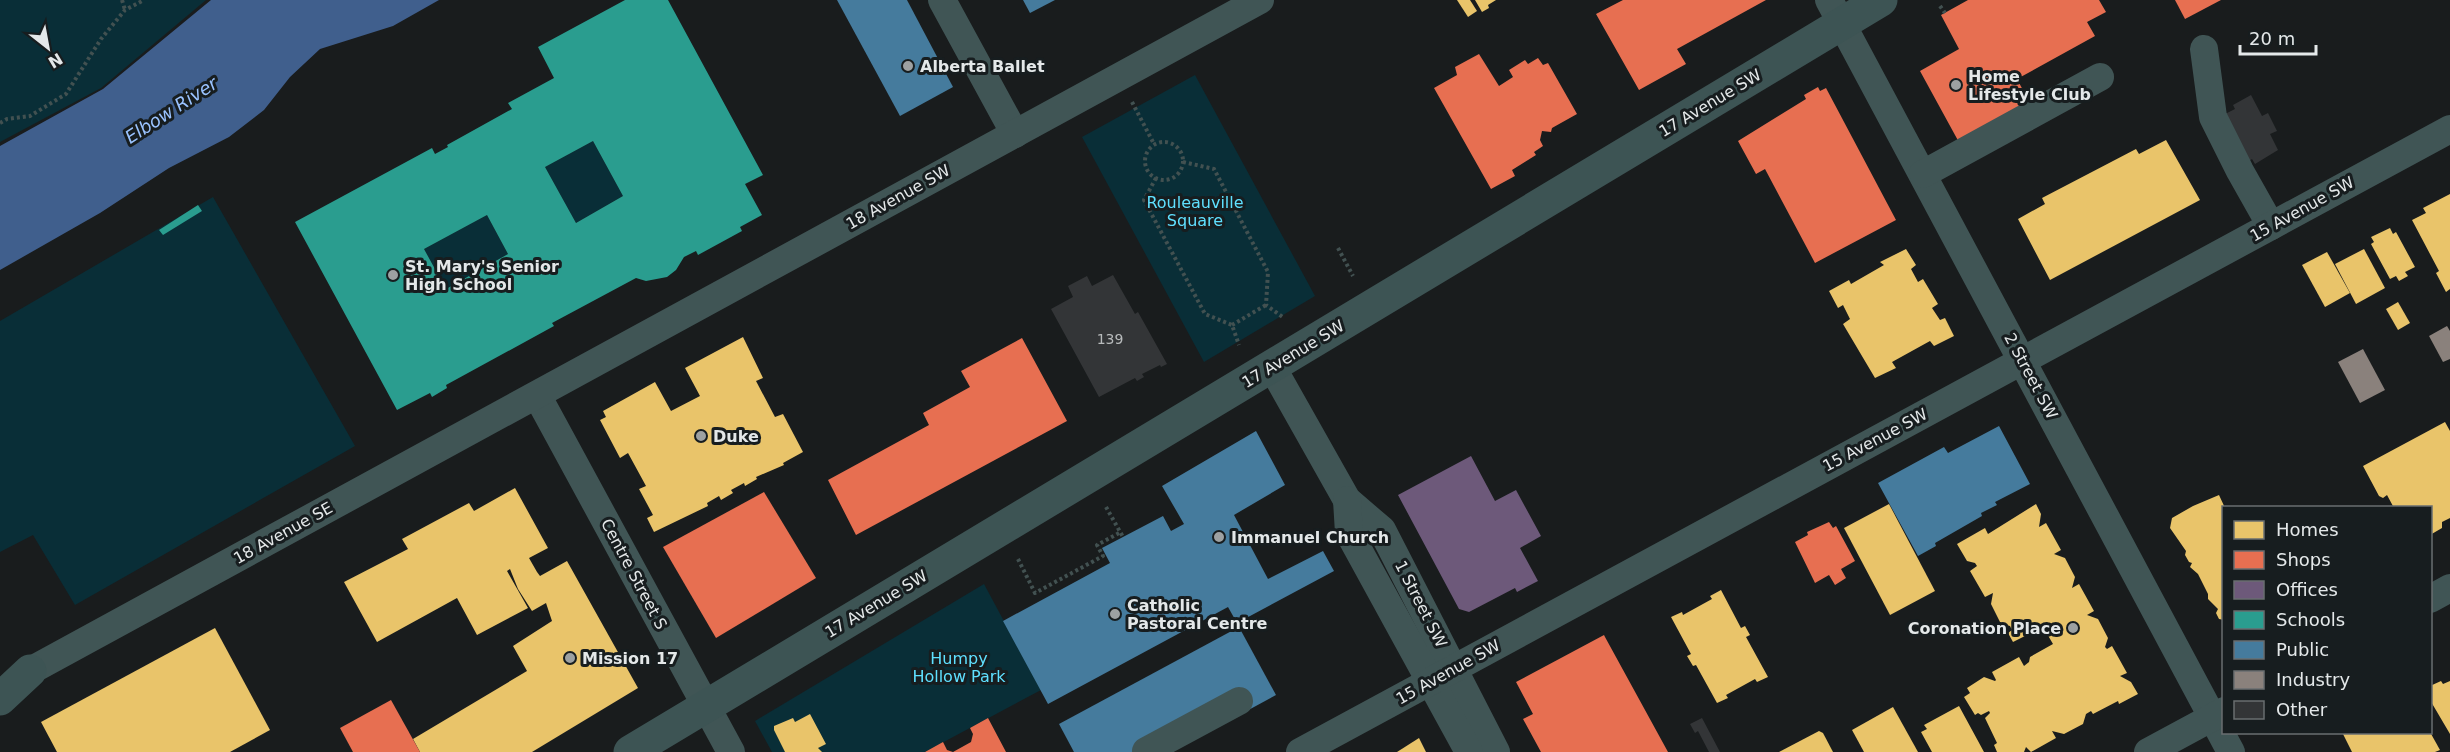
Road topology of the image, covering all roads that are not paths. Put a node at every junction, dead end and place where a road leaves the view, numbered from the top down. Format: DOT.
graph roads {
  1 [pos="942,0"];
  2 [pos="1260,0"];
  3 [pos="1881,0"];
  4 [pos="1836,12"];
  5 [pos="2204,49"];
  6 [pos="2100,77"];
  7 [pos="2450,129"];
  8 [pos="1015,134"];
  9 [pos="1923,174"];
  10 [pos="2271,226"];
  11 [pos="2023,360"];
  12 [pos="1272,367"];
  13 [pos="537,395"];
  14 [pos="2450,588"];
  15 [pos="2432,597"];
  16 [pos="15,674"];
  17 [pos="1442,675"];
  18 [pos="0,699"];
  19 [pos="1239,701"];
  20 [pos="705,706"];
  21 [pos="2218,714"];
  22 [pos="2225,734"];
  23 [pos="630,752"];
  24 [pos="731,752"];
  25 [pos="1146,752"];
  26 [pos="1300,752"];
  27 [pos="1469,752"];
  28 [pos="1496,752"];
  29 [pos="2148,752"];
  30 [pos="2231,752"];
  1 -- 8 [label="street"];
  2 -- 8 [label="street, 18 Avenue SW"];
  3 -- 4 [label="main road, 17 Avenue SW"];
  4 -- 9 [label="street, 2 Street SW"];
  4 -- 12 [label="main road, 17 Avenue SW"];
  5 -- 10 [label="street"];
  6 -- 9 [label="street"];
  7 -- 10 [label="street, 15 Avenue SW"];
  8 -- 13 [label="street, 18 Avenue SW"];
  9 -- 11 [label="street, 2 Street SW"];
  10 -- 11 [label="street, 15 Avenue SW"];
  11 -- 17 [label="street, 15 Avenue SW"];
  11 -- 21 [label="street, 2 Street SW"];
  12 -- 17 [label="street, 1 Street SW"];
  12 -- 20 [label="main road, 17 Avenue SW"];
  13 -- 16 [label="street, 18 Avenue SE"];
  13 -- 20 [label="street, Centre Street S"];
  14 -- 15 [label="street"];
  16 -- 18 [label="main road"];
  17 -- 26 [label="street, 15 Avenue SW"];
  17 -- 27 [label="street, 1 Street SW"];
  17 -- 28 [label="street, 1 Street SW"];
  19 -- 25 [label="street"];
  20 -- 23 [label="main road, 17 Avenue SW"];
  20 -- 24 [label="street, Centre Street S"];
  21 -- 29 [label="street"];
  22 -- 30 [label="street, 2 Street SW"];
}
